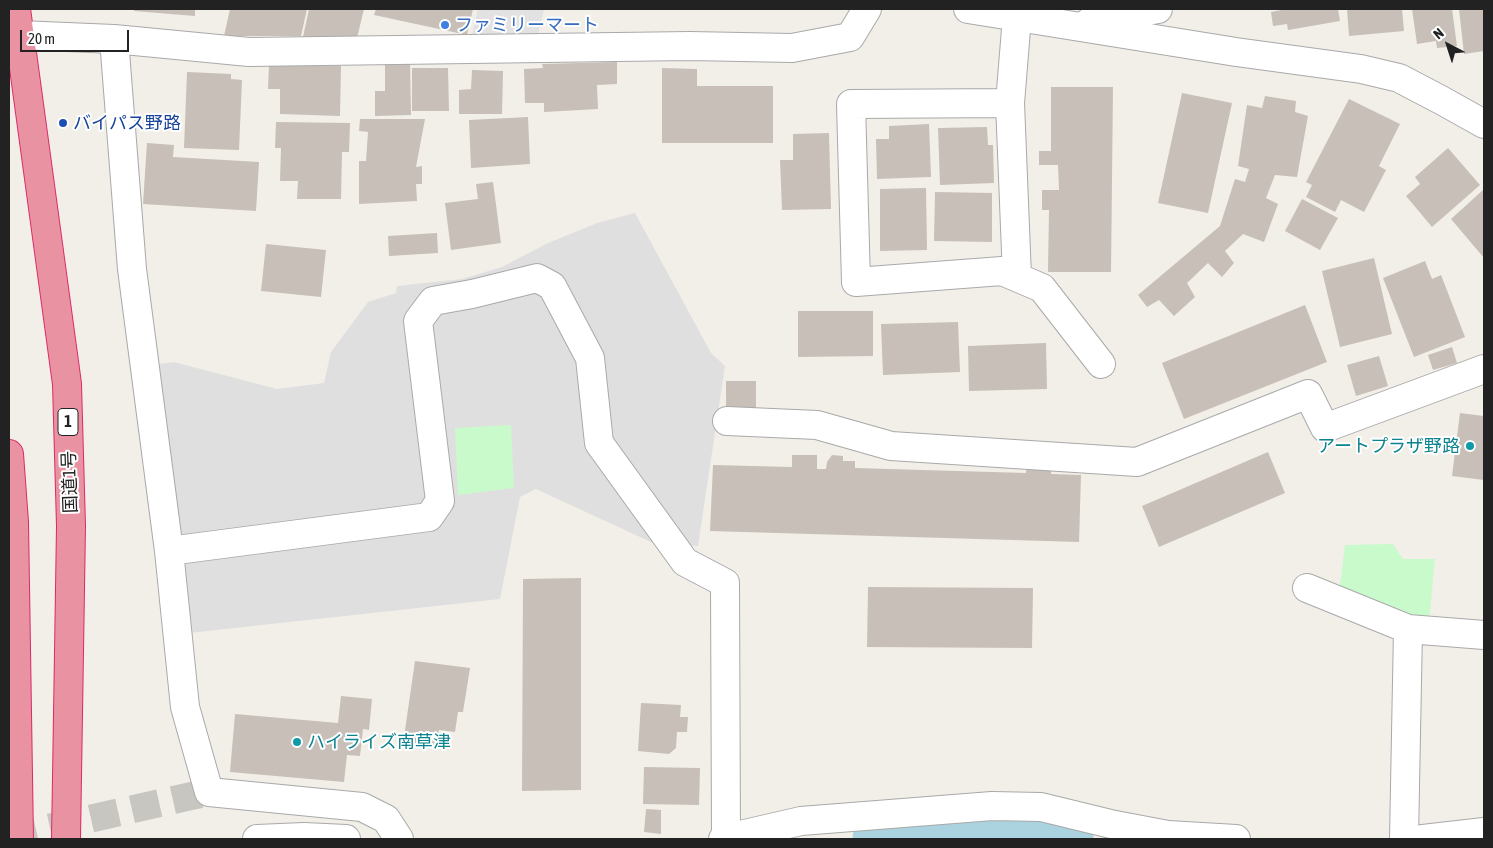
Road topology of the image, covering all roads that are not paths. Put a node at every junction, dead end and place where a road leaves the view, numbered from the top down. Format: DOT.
graph roads {
  1 [pos="16,9"];
  2 [pos="867,9"];
  3 [pos="968,9"];
  4 [pos="1158,9"];
  5 [pos="1017,17"];
  6 [pos="1070,26"];
  7 [pos="19,36"];
  8 [pos="114,39"];
  9 [pos="1010,103"];
  10 [pos="1484,124"];
  11 [pos="1017,277"];
  12 [pos="1101,364"];
  13 [pos="1484,369"];
  14 [pos="727,421"];
  15 [pos="9,454"];
  16 [pos="169,551"];
  17 [pos="1307,588"];
  18 [pos="1408,629"];
  19 [pos="1484,635"];
  20 [pos="1484,832"];
  21 [pos="19,839"];
  22 [pos="66,839"];
  23 [pos="257,839"];
  24 [pos="346,839"];
  25 [pos="399,839"];
  26 [pos="725,839"];
  27 [pos="1236,839"];
  28 [pos="1404,839"];
  29 [pos="1423,839"];
  1 -- 7 [label="highway, 国道1号 / 1"];
  2 -- 8 [label="street"];
  3 -- 5 [label="street"];
  4 -- 6 [label="street"];
  5 -- 6 [label="street"];
  5 -- 9 [label="street"];
  6 -- 10 [label="street"];
  7 -- 8 [label="street"];
  7 -- 22 [label="highway, 国道1号 / 1"];
  8 -- 16 [label="street"];
  9 -- 11 [label="street"];
  9 -- 11 [label="street"];
  11 -- 12 [label="street"];
  13 -- 14 [label="street"];
  15 -- 21 [label="highway"];
  16 -- 25 [label="street"];
  16 -- 26 [label="street"];
  17 -- 18 [label="street"];
  18 -- 19 [label="street"];
  18 -- 28 [label="street"];
  20 -- 29 [label="street"];
  23 -- 24 [label="street"];
  26 -- 27 [label="street"];
}
